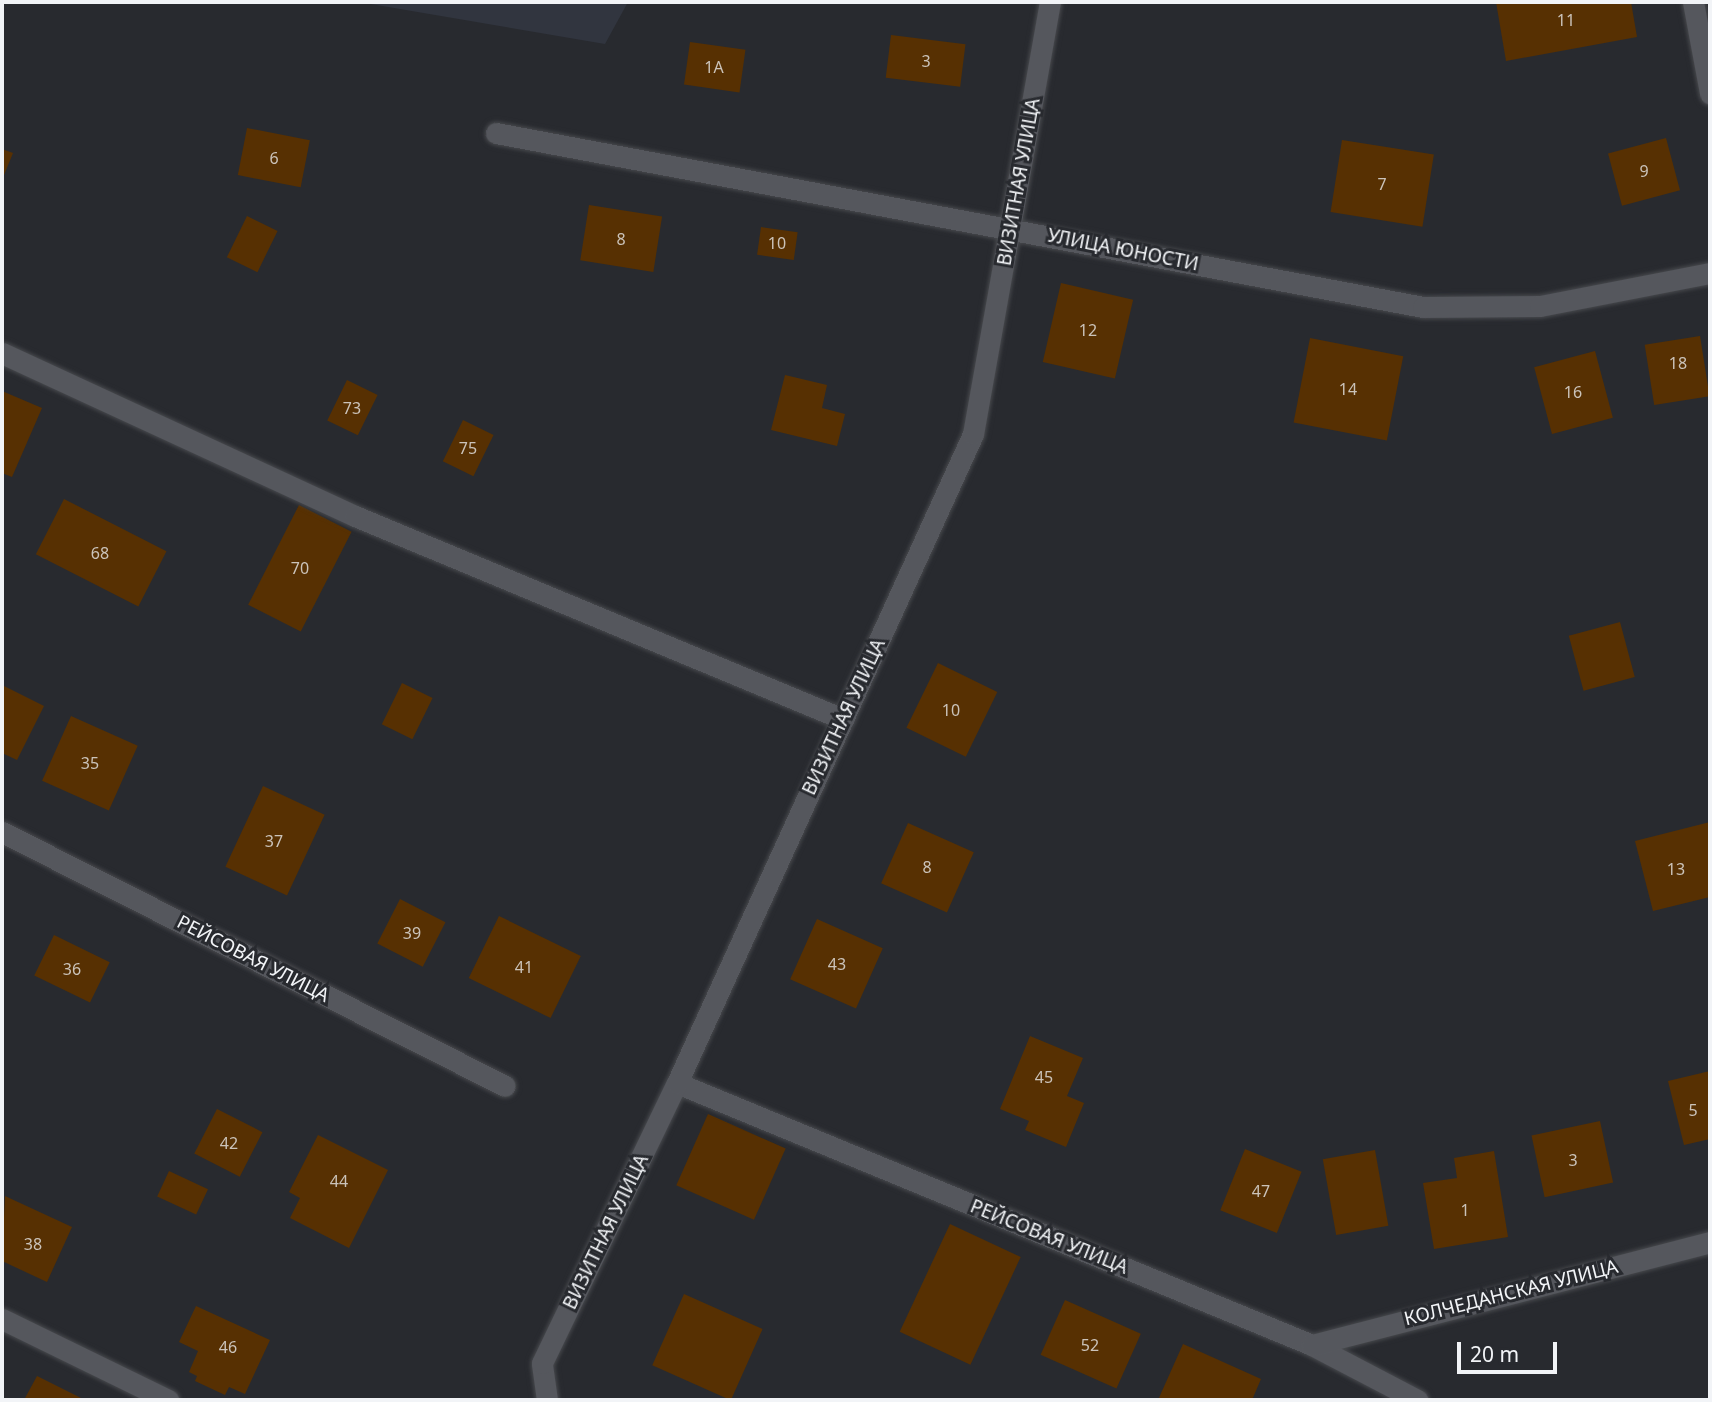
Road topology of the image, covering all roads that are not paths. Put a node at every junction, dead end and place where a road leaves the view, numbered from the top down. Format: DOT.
graph roads {
  1 [pos="1050,2"];
  2 [pos="1693,2"];
  3 [pos="1710,93"];
  4 [pos="496,133"];
  5 [pos="1012,229"];
  6 [pos="1710,273"];
  7 [pos="2,352"];
  8 [pos="843,719"];
  9 [pos="2,832"];
  10 [pos="677,1083"];
  11 [pos="505,1086"];
  12 [pos="1710,1242"];
  13 [pos="2,1320"];
  14 [pos="1312,1345"];
  15 [pos="168,1400"];
  16 [pos="547,1400"];
  17 [pos="1417,1400"];
  1 -- 5 [label="street, ВИЗИТНАЯ УЛИЦА"];
  2 -- 3 [label="street"];
  4 -- 5 [label="street, УЛИЦА ЮНОСТИ"];
  5 -- 6 [label="street, УЛИЦА ЮНОСТИ"];
  5 -- 8 [label="street, ВИЗИТНАЯ УЛИЦА"];
  7 -- 8 [label="street"];
  8 -- 10 [label="street, ВИЗИТНАЯ УЛИЦА"];
  9 -- 11 [label="street, РЕЙСОВАЯ УЛИЦА"];
  10 -- 14 [label="street, РЕЙСОВАЯ УЛИЦА"];
  10 -- 16 [label="street, ВИЗИТНАЯ УЛИЦА"];
  12 -- 14 [label="street, КОЛЧЕДАНСКАЯ УЛИЦА"];
  13 -- 15 [label="street"];
  14 -- 17 [label="street, РЕЙСОВАЯ УЛИЦА"];
}
